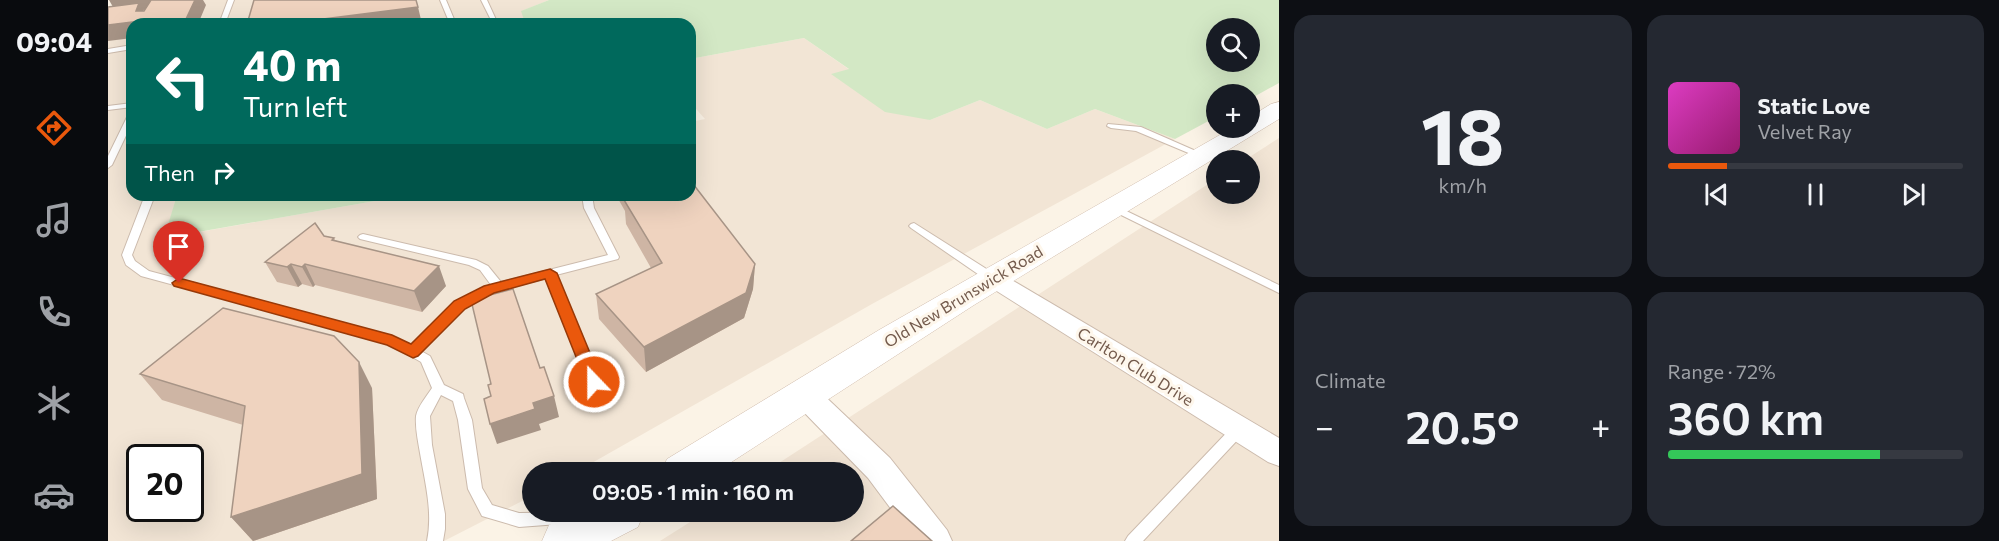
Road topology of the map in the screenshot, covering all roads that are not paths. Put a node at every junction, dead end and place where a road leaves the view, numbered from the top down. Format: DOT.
graph roads {
  1 [pos="231,0"];
  2 [pos="443,0"];
  3 [pos="484,0"];
  4 [pos="224,18"];
  5 [pos="450,18"];
  6 [pos="493,18"];
  7 [pos="126,48"];
  8 [pos="108,51"];
  9 [pos="126,106"];
  10 [pos="108,108"];
  11 [pos="1279,109"];
  12 [pos="1260,120"];
  13 [pos="1111,126"];
  14 [pos="126,128"];
  15 [pos="1230,138"];
  16 [pos="1201,155"];
  17 [pos="108,165"];
  18 [pos="148,201"];
  19 [pos="587,201"];
  20 [pos="1113,207"];
  21 [pos="914,226"];
  22 [pos="363,237"];
  23 [pos="550,273"];
  24 [pos="992,278"];
  25 [pos="499,287"];
  26 [pos="1279,289"];
  27 [pos="413,352"];
  28 [pos="594,382"];
  29 [pos="439,388"];
  30 [pos="803,393"];
  31 [pos="1239,429"];
  32 [pos="1279,453"];
  33 [pos="697,462"];
  34 [pos="522,520"];
  35 [pos="602,522"];
  36 [pos="435,541"];
  37 [pos="565,541"];
  38 [pos="935,541"];
  39 [pos="1133,541"];
  1 -- 4 [label="lane"];
  2 -- 5 [label="lane"];
  3 -- 6 [label="lane"];
  7 -- 8 [label="lane"];
  9 -- 10 [label="lane"];
  11 -- 12 [label="main road, Old New Brunswick Road"];
  13 -- 16 [label="lane"];
  14 -- 17 [label="lane"];
  15 -- 16 [label="main road, Old New Brunswick Road"];
  16 -- 20 [label="main road, Old New Brunswick Road"];
  18 -- 27 [label="lane"];
  19 -- 23 [label="lane"];
  20 -- 24 [label="main road, Old New Brunswick Road"];
  20 -- 26 [label="lane"];
  21 -- 24 [label="lane"];
  22 -- 25 [label="lane"];
  23 -- 25 [label="lane"];
  23 -- 28 [label="lane"];
  24 -- 30 [label="main road, Old New Brunswick Road"];
  24 -- 31 [label="street, Carlton Club Drive"];
  25 -- 27 [label="lane"];
  27 -- 29 [label="lane"];
  29 -- 34 [label="lane"];
  29 -- 36 [label="lane"];
  30 -- 33 [label="main road, Old New Brunswick Road"];
  30 -- 38 [label="street"];
  31 -- 32 [label="street, Carlton Club Drive"];
  31 -- 39 [label="lane"];
  35 -- 37 [label="main road"];
}
